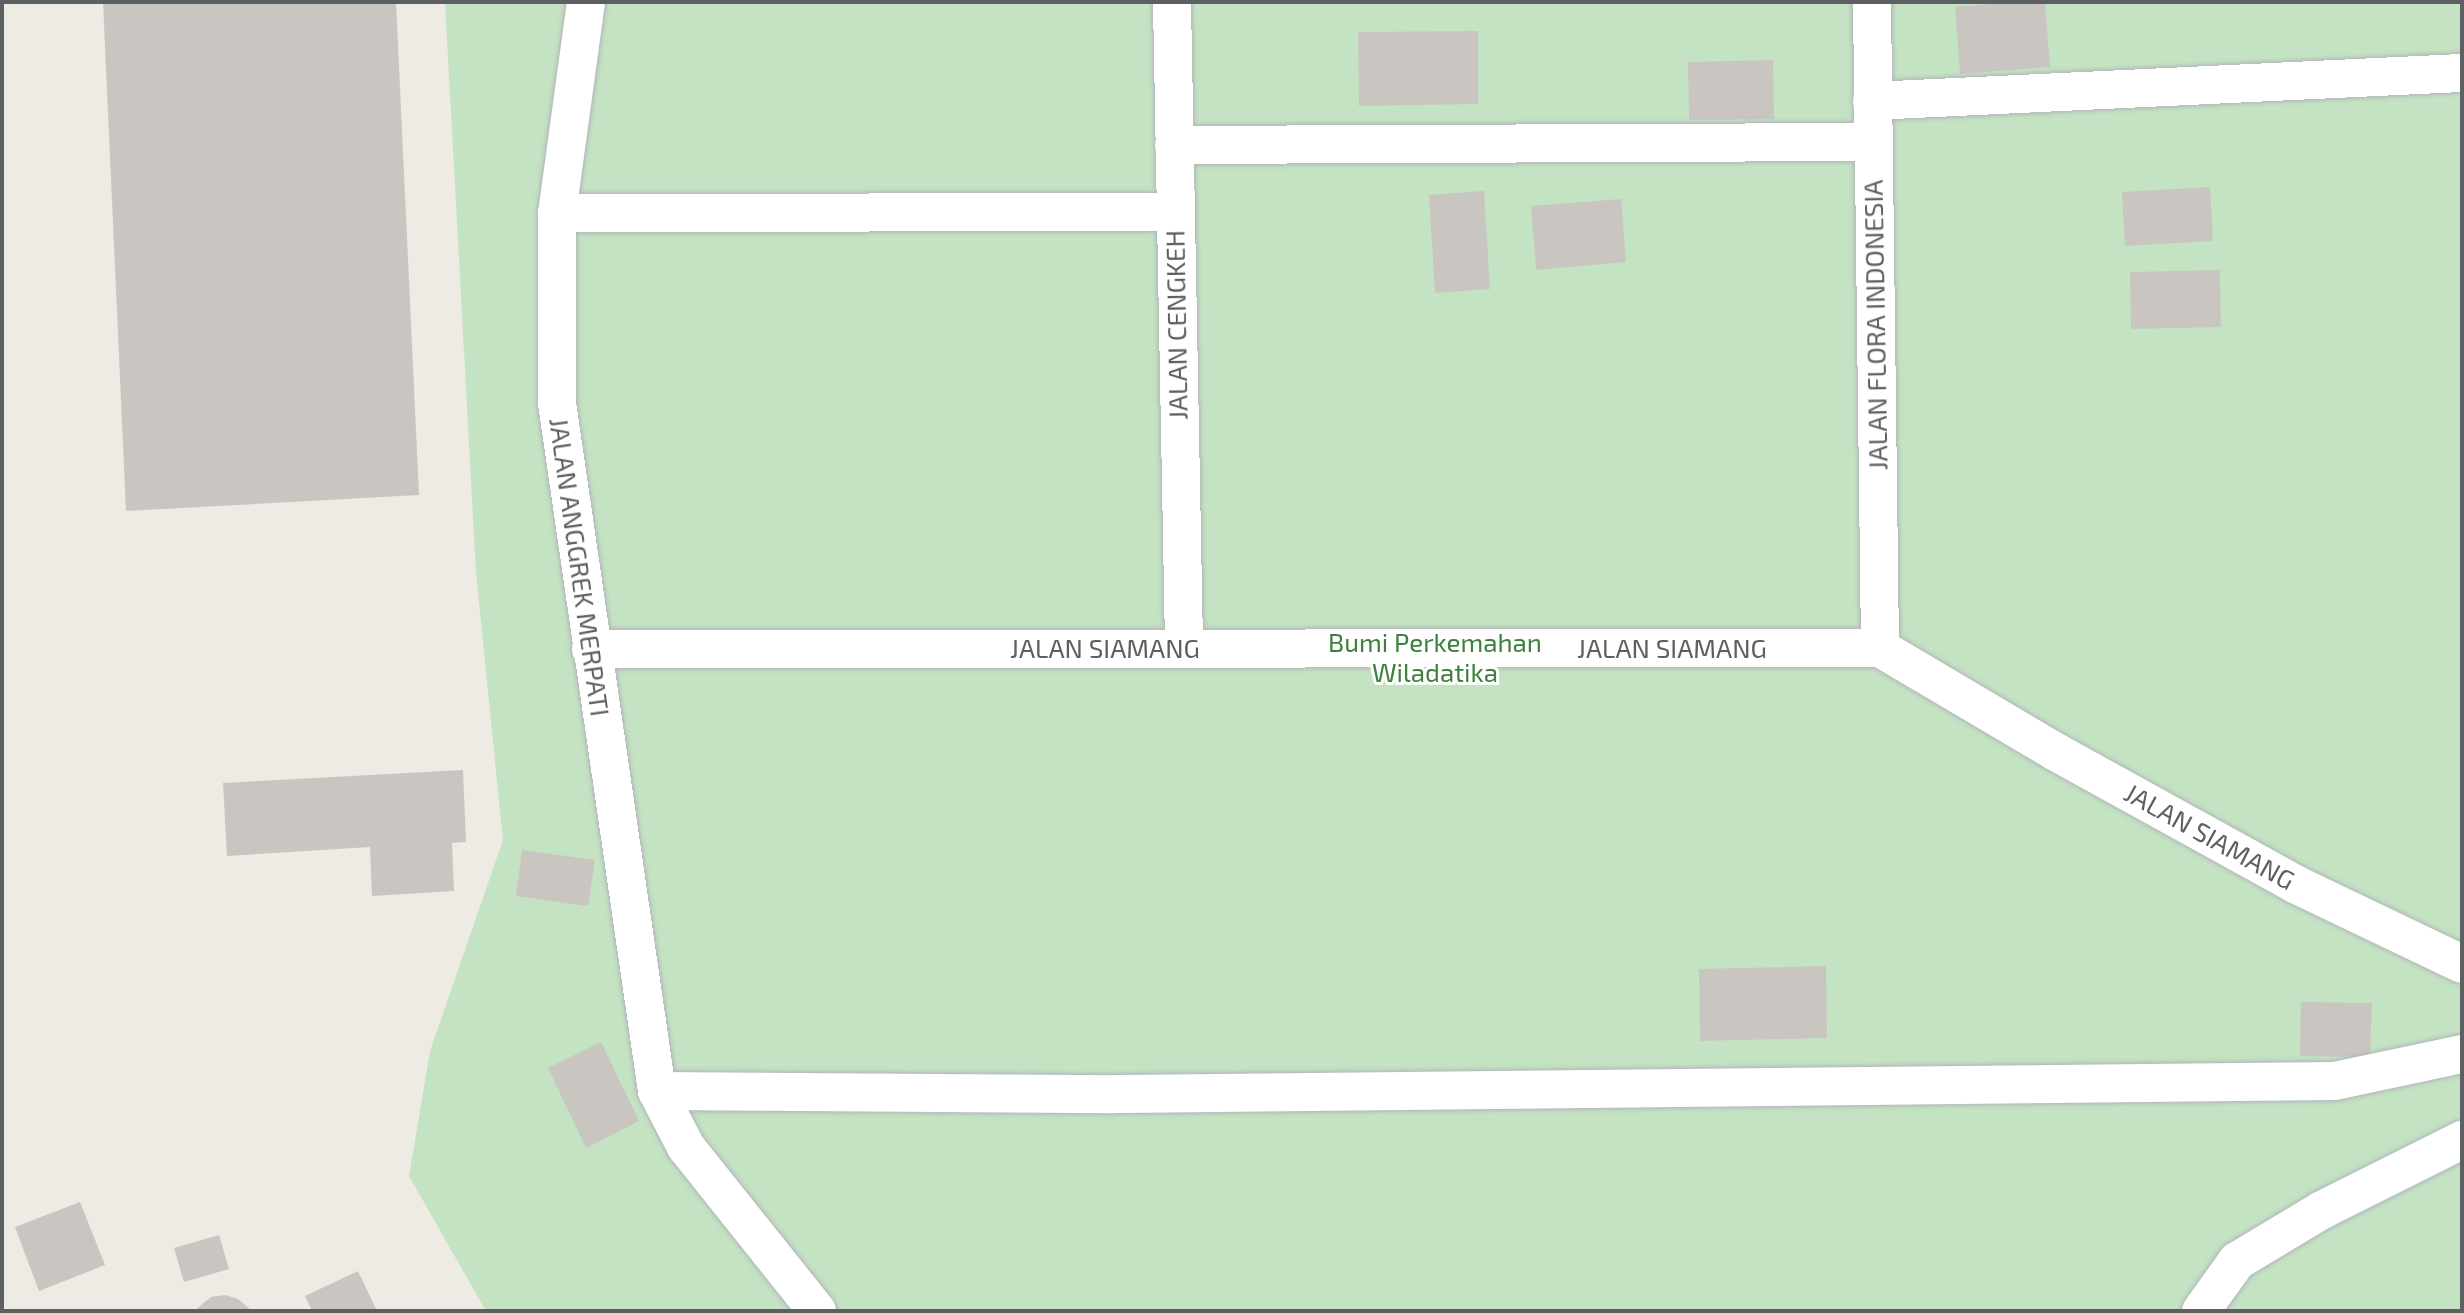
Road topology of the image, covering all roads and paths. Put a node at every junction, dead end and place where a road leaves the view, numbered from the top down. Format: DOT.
graph roads {
  1 [pos="586,2"];
  2 [pos="1172,2"];
  3 [pos="1872,2"];
  4 [pos="2462,73"];
  5 [pos="1872,101"];
  6 [pos="1873,142"];
  7 [pos="1174,145"];
  8 [pos="1174,212"];
  9 [pos="556,213"];
  10 [pos="1184,647"];
  11 [pos="1880,648"];
  12 [pos="591,649"];
  13 [pos="2462,964"];
  14 [pos="2462,1054"];
  15 [pos="657,1091"];
  16 [pos="2462,1140"];
  17 [pos="817,1311"];
  18 [pos="2201,1311"];
  1 -- 9 [label="street, JALAN ANGGREK MERPATI"];
  2 -- 7 [label="street, JALAN CENGKEH"];
  3 -- 5 [label="street, JALAN FLORA INDONESIA"];
  4 -- 5 [label="street"];
  5 -- 6 [label="street, JALAN FLORA INDONESIA"];
  6 -- 7 [label="street"];
  6 -- 11 [label="street, JALAN FLORA INDONESIA"];
  7 -- 8 [label="street, JALAN CENGKEH"];
  8 -- 9 [label="street"];
  8 -- 10 [label="street, JALAN CENGKEH"];
  9 -- 12 [label="street, JALAN ANGGREK MERPATI"];
  10 -- 11 [label="street, JALAN SIAMANG"];
  10 -- 12 [label="street, JALAN SIAMANG"];
  11 -- 13 [label="street, JALAN SIAMANG"];
  12 -- 15 [label="street, JALAN ANGGREK MERPATI"];
  14 -- 15 [label="street"];
  15 -- 17 [label="street, JALAN ANGGREK MERPATI"];
  16 -- 18 [label="street"];
}
